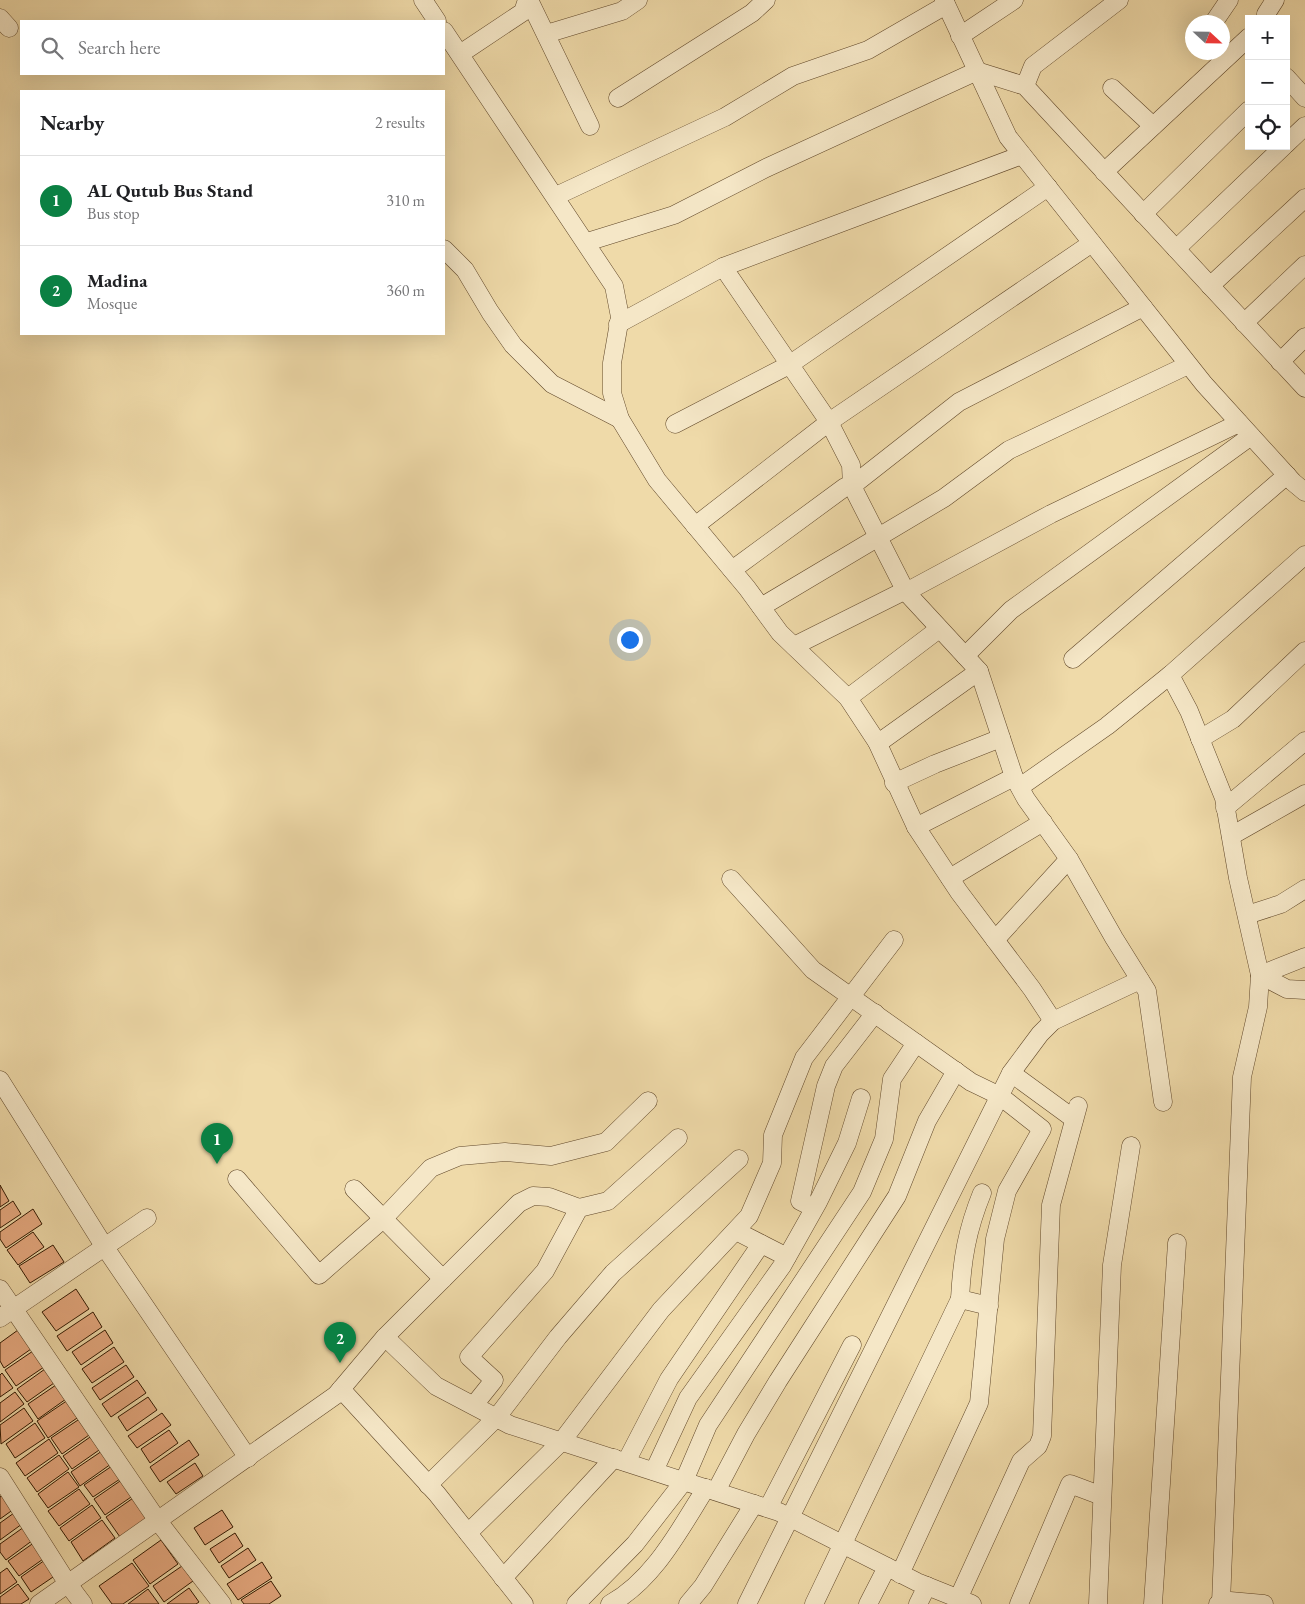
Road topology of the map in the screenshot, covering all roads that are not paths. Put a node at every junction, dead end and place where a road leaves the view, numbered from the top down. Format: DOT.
graph roads {
  1 [pos="423,0"];
  2 [pos="528,0"];
  3 [pos="637,0"];
  4 [pos="766,0"];
  5 [pos="1014,0"];
  6 [pos="1119,0"];
  7 [pos="1229,0"];
  8 [pos="945,2"];
  9 [pos="1219,15"];
  10 [pos="436,20"];
  11 [pos="445,32"];
  12 [pos="546,34"];
  13 [pos="960,36"];
  14 [pos="1245,40"];
  15 [pos="460,54"];
  16 [pos="977,71"];
  17 [pos="1290,81"];
  18 [pos="1025,86"];
  19 [pos="1112,88"];
  20 [pos="618,98"];
  21 [pos="1305,98"];
  22 [pos="1245,114"];
  23 [pos="590,126"];
  24 [pos="1153,126"];
  25 [pos="1305,126"];
  26 [pos="1290,140"];
  27 [pos="1280,150"];
  28 [pos="1022,155"];
  29 [pos="1104,172"];
  30 [pos="1048,187"];
  31 [pos="556,196"];
  32 [pos="1305,198"];
  33 [pos="1143,214"];
  34 [pos="587,242"];
  35 [pos="1092,243"];
  36 [pos="445,250"];
  37 [pos="1176,250"];
  38 [pos="1305,265"];
  39 [pos="723,267"];
  40 [pos="1210,286"];
  41 [pos="1143,307"];
  42 [pos="1244,323"];
  43 [pos="618,324"];
  44 [pos="1305,337"];
  45 [pos="1280,362"];
  46 [pos="789,365"];
  47 [pos="1188,365"];
  48 [pos="1305,388"];
  49 [pos="620,419"];
  50 [pos="829,422"];
  51 [pos="1239,423"];
  52 [pos="675,424"];
  53 [pos="1251,436"];
  54 [pos="1287,475"];
  55 [pos="848,486"];
  56 [pos="1305,492"];
  57 [pos="696,526"];
  58 [pos="879,536"];
  59 [pos="1305,555"];
  60 [pos="732,570"];
  61 [pos="903,592"];
  62 [pos="761,607"];
  63 [pos="940,629"];
  64 [pos="794,646"];
  65 [pos="1305,651"];
  66 [pos="965,656"];
  67 [pos="1073,659"];
  68 [pos="979,671"];
  69 [pos="1170,675"];
  70 [pos="848,698"];
  71 [pos="1001,738"];
  72 [pos="1200,739"];
  73 [pos="1305,741"];
  74 [pos="877,742"];
  75 [pos="1017,782"];
  76 [pos="894,783"];
  77 [pos="1305,794"];
  78 [pos="1226,808"];
  79 [pos="1043,822"];
  80 [pos="916,827"];
  81 [pos="1230,836"];
  82 [pos="1069,859"];
  83 [pos="950,878"];
  84 [pos="731,879"];
  85 [pos="1305,889"];
  86 [pos="1247,916"];
  87 [pos="894,940"];
  88 [pos="995,940"];
  89 [pos="1305,957"];
  90 [pos="1260,975"];
  91 [pos="1140,980"];
  92 [pos="1305,990"];
  93 [pos="850,996"];
  94 [pos="874,1013"];
  95 [pos="1053,1021"];
  96 [pos="916,1043"];
  97 [pos="956,1070"];
  98 [pos="1011,1073"];
  99 [pos="0,1080"];
  100 [pos="1000,1096"];
  101 [pos="861,1098"];
  102 [pos="648,1101"];
  103 [pos="1163,1102"];
  104 [pos="678,1138"];
  105 [pos="1132,1146"];
  106 [pos="739,1159"];
  107 [pos="237,1179"];
  108 [pos="354,1189"];
  109 [pos="982,1193"];
  110 [pos="579,1208"];
  111 [pos="814,1208"];
  112 [pos="147,1218"];
  113 [pos="383,1219"];
  114 [pos="736,1231"];
  115 [pos="1177,1243"];
  116 [pos="761,1244"];
  117 [pos="104,1246"];
  118 [pos="787,1257"];
  119 [pos="443,1279"];
  120 [pos="0,1290"];
  121 [pos="960,1299"];
  122 [pos="989,1306"];
  123 [pos="6,1314"];
  124 [pos="385,1337"];
  125 [pos="852,1345"];
  126 [pos="341,1389"];
  127 [pos="474,1405"];
  128 [pos="497,1418"];
  129 [pos="562,1441"];
  130 [pos="248,1458"];
  131 [pos="620,1460"];
  132 [pos="654,1471"];
  133 [pos="0,1477"];
  134 [pos="684,1481"];
  135 [pos="428,1485"];
  136 [pos="711,1489"];
  137 [pos="1102,1496"];
  138 [pos="761,1506"];
  139 [pos="789,1517"];
  140 [pos="158,1521"];
  141 [pos="468,1533"];
  142 [pos="841,1544"];
  143 [pos="893,1570"];
  144 [pos="504,1578"];
  145 [pos="68,1584"];
  146 [pos="927,1586"];
  147 [pos="965,1601"];
  148 [pos="39,1604"];
  149 [pos="83,1604"];
  150 [pos="222,1604"];
  151 [pos="524,1604"];
  152 [pos="576,1604"];
  153 [pos="610,1604"];
  154 [pos="688,1604"];
  155 [pos="747,1604"];
  156 [pos="814,1604"];
  157 [pos="868,1604"];
  158 [pos="918,1604"];
  159 [pos="1019,1604"];
  160 [pos="1098,1604"];
  161 [pos="1153,1604"];
  162 [pos="1219,1604"];
  163 [pos="1264,1604"];
  1 -- 10 [label="street"];
  2 -- 12 [label="street"];
  2 -- 15 [label="street"];
  3 -- 12 [label="street"];
  4 -- 20 [label="street"];
  5 -- 13 [label="street"];
  6 -- 18 [label="street"];
  7 -- 9 [label="street"];
  8 -- 13 [label="street"];
  8 -- 31 [label="street"];
  11 -- 15 [label="street"];
  12 -- 23 [label="street"];
  13 -- 16 [label="street"];
  14 -- 24 [label="street"];
  15 -- 31 [label="street"];
  16 -- 18 [label="street"];
  16 -- 28 [label="street"];
  16 -- 34 [label="street"];
  17 -- 21 [label="street"];
  18 -- 29 [label="street"];
  19 -- 24 [label="street"];
  22 -- 33 [label="street"];
  24 -- 29 [label="street"];
  25 -- 26 [label="street"];
  27 -- 37 [label="street"];
  28 -- 30 [label="street"];
  28 -- 39 [label="street"];
  29 -- 33 [label="street"];
  30 -- 35 [label="street"];
  30 -- 46 [label="street"];
  31 -- 34 [label="street"];
  32 -- 40 [label="street"];
  33 -- 37 [label="street"];
  34 -- 43 [label="street"];
  35 -- 41 [label="street"];
  35 -- 50 [label="street"];
  36 -- 49 [label="street"];
  37 -- 40 [label="street"];
  38 -- 42 [label="street"];
  39 -- 43 [label="street"];
  39 -- 46 [label="street"];
  40 -- 42 [label="street"];
  41 -- 47 [label="street"];
  41 -- 55 [label="street"];
  42 -- 45 [label="street"];
  43 -- 49 [label="street"];
  44 -- 45 [label="street"];
  45 -- 48 [label="street"];
  46 -- 50 [label="street"];
  46 -- 52 [label="street"];
  47 -- 51 [label="street"];
  47 -- 58 [label="street"];
  49 -- 57 [label="street"];
  50 -- 55 [label="street"];
  50 -- 57 [label="street"];
  51 -- 53 [label="street"];
  51 -- 61 [label="street"];
  53 -- 54 [label="street"];
  53 -- 66 [label="street"];
  54 -- 56 [label="street"];
  54 -- 67 [label="street"];
  55 -- 58 [label="street"];
  55 -- 60 [label="street"];
  57 -- 60 [label="street"];
  58 -- 61 [label="street"];
  58 -- 62 [label="street"];
  59 -- 69 [label="street"];
  60 -- 62 [label="street"];
  61 -- 63 [label="street"];
  61 -- 64 [label="street"];
  62 -- 64 [label="street"];
  63 -- 66 [label="street"];
  63 -- 70 [label="street"];
  64 -- 70 [label="street"];
  65 -- 72 [label="street"];
  66 -- 68 [label="street"];
  68 -- 71 [label="street"];
  68 -- 74 [label="street"];
  69 -- 72 [label="street"];
  69 -- 75 [label="street"];
  70 -- 74 [label="street"];
  71 -- 75 [label="street"];
  71 -- 76 [label="street"];
  72 -- 78 [label="street"];
  73 -- 78 [label="street"];
  74 -- 76 [label="street"];
  75 -- 79 [label="street"];
  75 -- 80 [label="street"];
  76 -- 80 [label="street"];
  77 -- 81 [label="street"];
  78 -- 81 [label="street"];
  79 -- 82 [label="street"];
  79 -- 83 [label="street"];
  80 -- 83 [label="street"];
  81 -- 86 [label="street"];
  82 -- 88 [label="street"];
  82 -- 91 [label="street"];
  83 -- 88 [label="street"];
  84 -- 93 [label="street"];
  85 -- 86 [label="street"];
  86 -- 90 [label="street"];
  87 -- 93 [label="street"];
  88 -- 95 [label="street"];
  89 -- 90 [label="street"];
  90 -- 92 [label="street"];
  90 -- 162 [label="street"];
  91 -- 95 [label="street"];
  91 -- 103 [label="street"];
  93 -- 94 [label="street"];
  93 -- 114 [label="street"];
  94 -- 96 [label="street"];
  94 -- 111 [label="street"];
  95 -- 98 [label="street"];
  96 -- 97 [label="street"];
  96 -- 134 [label="street"];
  97 -- 100 [label="street"];
  97 -- 136 [label="street"];
  98 -- 100 [label="street"];
  98 -- 147 [label="street"];
  99 -- 117 [label="street"];
  100 -- 122 [label="street"];
  100 -- 139 [label="street"];
  101 -- 111 [label="street"];
  102 -- 113 [label="street"];
  104 -- 110 [label="street"];
  105 -- 137 [label="street"];
  106 -- 128 [label="street"];
  107 -- 113 [label="street"];
  108 -- 113 [label="street"];
  109 -- 121 [label="street"];
  110 -- 119 [label="street"];
  110 -- 127 [label="street"];
  111 -- 118 [label="street"];
  112 -- 117 [label="street"];
  113 -- 119 [label="street"];
  114 -- 116 [label="street"];
  114 -- 129 [label="street"];
  115 -- 161 [label="street"];
  116 -- 118 [label="street"];
  116 -- 131 [label="street"];
  117 -- 123 [label="street"];
  117 -- 130 [label="street"];
  118 -- 132 [label="street"];
  119 -- 124 [label="street"];
  120 -- 123 [label="street"];
  121 -- 122 [label="street"];
  121 -- 142 [label="street"];
  122 -- 143 [label="street"];
  123 -- 140 [label="street"];
  124 -- 126 [label="street"];
  124 -- 127 [label="street"];
  125 -- 138 [label="street"];
  126 -- 130 [label="street"];
  126 -- 135 [label="street"];
  127 -- 128 [label="street"];
  128 -- 129 [label="street"];
  128 -- 135 [label="street"];
  129 -- 131 [label="street"];
  129 -- 141 [label="street"];
  130 -- 140 [label="street"];
  131 -- 132 [label="street"];
  131 -- 144 [label="street"];
  132 -- 134 [label="street"];
  133 -- 145 [label="street"];
  134 -- 136 [label="street"];
  134 -- 152 [label="street"];
  135 -- 141 [label="street"];
  136 -- 138 [label="street"];
  136 -- 153 [label="street"];
  137 -- 159 [label="street"];
  137 -- 160 [label="street"];
  138 -- 139 [label="street"];
  138 -- 154 [label="street"];
  139 -- 142 [label="street"];
  139 -- 155 [label="street"];
  140 -- 145 [label="street"];
  140 -- 150 [label="street"];
  141 -- 144 [label="street"];
  142 -- 143 [label="street"];
  142 -- 156 [label="street"];
  143 -- 146 [label="street"];
  143 -- 157 [label="street"];
  144 -- 151 [label="street"];
  145 -- 148 [label="street"];
  145 -- 149 [label="street"];
  146 -- 147 [label="street"];
  146 -- 158 [label="street"];
  162 -- 163 [label="street"];
}
